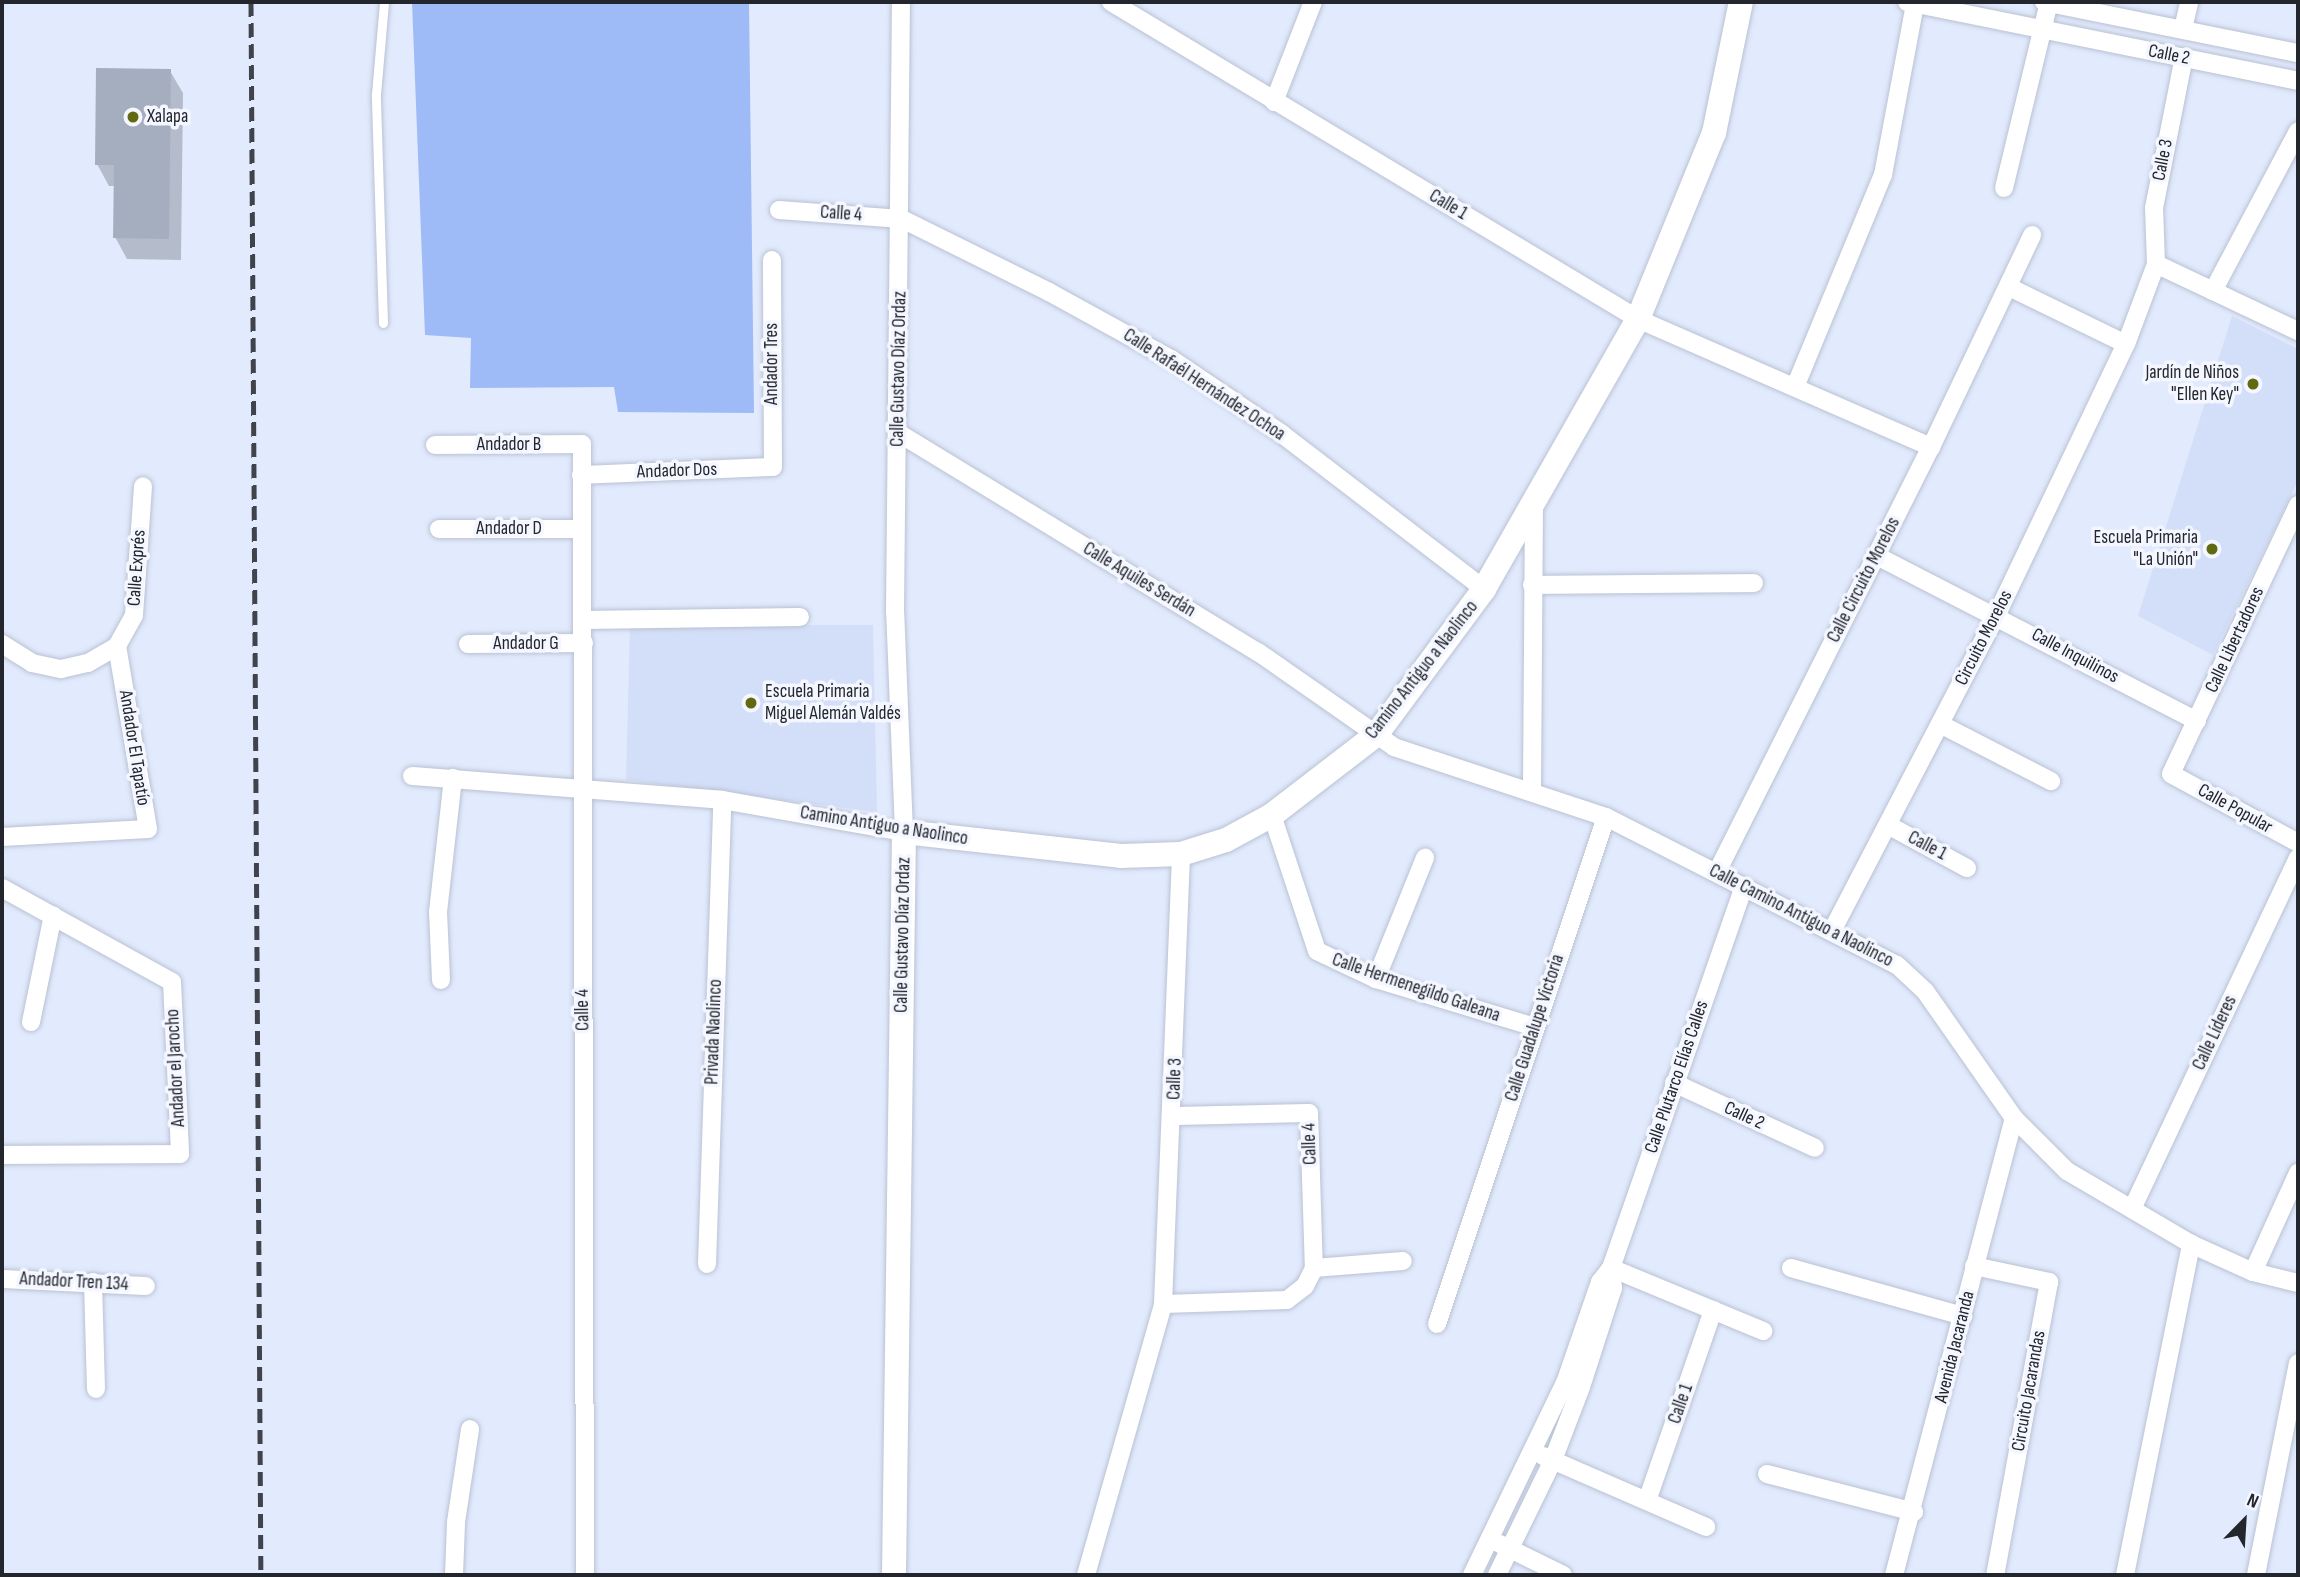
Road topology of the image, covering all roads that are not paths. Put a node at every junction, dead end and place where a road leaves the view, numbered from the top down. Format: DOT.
graph roads {
  1 [pos="384,2"];
  2 [pos="901,2"];
  3 [pos="1111,2"];
  4 [pos="1313,2"];
  5 [pos="1741,2"];
  6 [pos="2047,2"];
  7 [pos="2189,2"];
  8 [pos="1911,3"];
  9 [pos="2039,29"];
  10 [pos="2183,29"];
  11 [pos="2298,53"];
  12 [pos="2184,57"];
  13 [pos="2298,80"];
  14 [pos="1274,102"];
  15 [pos="2298,131"];
  16 [pos="2004,188"];
  17 [pos="779,210"];
  18 [pos="902,219"];
  19 [pos="2032,235"];
  20 [pos="772,260"];
  21 [pos="2156,264"];
  22 [pos="2009,287"];
  23 [pos="2213,291"];
  24 [pos="1639,319"];
  25 [pos="383,323"];
  26 [pos="2298,331"];
  27 [pos="2126,344"];
  28 [pos="1795,387"];
  29 [pos="897,432"];
  30 [pos="582,444"];
  31 [pos="435,445"];
  32 [pos="1931,447"];
  33 [pos="773,467"];
  34 [pos="581,475"];
  35 [pos="143,486"];
  36 [pos="2298,505"];
  37 [pos="1534,506"];
  38 [pos="439,528"];
  39 [pos="580,528"];
  40 [pos="1877,556"];
  41 [pos="1754,583"];
  42 [pos="1532,585"];
  43 [pos="1484,589"];
  44 [pos="1997,614"];
  45 [pos="800,617"];
  46 [pos="583,620"];
  47 [pos="584,643"];
  48 [pos="2,644"];
  49 [pos="468,644"];
  50 [pos="117,646"];
  51 [pos="2197,720"];
  52 [pos="1940,724"];
  53 [pos="1376,735"];
  54 [pos="2171,774"];
  55 [pos="412,776"];
  56 [pos="453,778"];
  57 [pos="2051,782"];
  58 [pos="581,786"];
  59 [pos="1532,789"];
  60 [pos="722,800"];
  61 [pos="1272,815"];
  62 [pos="1606,817"];
  63 [pos="1888,825"];
  64 [pos="904,832"];
  65 [pos="2,837"];
  66 [pos="2298,843"];
  67 [pos="1181,853"];
  68 [pos="1425,858"];
  69 [pos="2298,858"];
  70 [pos="1967,867"];
  71 [pos="1717,872"];
  72 [pos="1744,886"];
  73 [pos="2,888"];
  74 [pos="54,915"];
  75 [pos="1833,929"];
  76 [pos="1376,979"];
  77 [pos="441,980"];
  78 [pos="31,1022"];
  79 [pos="1535,1027"];
  80 [pos="1674,1083"];
  81 [pos="1174,1116"];
  82 [pos="2014,1118"];
  83 [pos="1815,1148"];
  84 [pos="2,1154"];
  85 [pos="2298,1173"];
  86 [pos="2132,1209"];
  87 [pos="2191,1244"];
  88 [pos="1403,1261"];
  89 [pos="707,1264"];
  90 [pos="1974,1266"];
  91 [pos="1314,1268"];
  92 [pos="1611,1268"];
  93 [pos="1791,1268"];
  94 [pos="2253,1272"];
  95 [pos="2,1279"];
  96 [pos="93,1282"];
  97 [pos="2298,1283"];
  98 [pos="146,1286"];
  99 [pos="1163,1304"];
  100 [pos="1713,1310"];
  101 [pos="1963,1316"];
  102 [pos="1437,1324"];
  103 [pos="1763,1331"];
  104 [pos="2298,1363"];
  105 [pos="96,1389"];
  106 [pos="2294,1409"];
  107 [pos="471,1429"];
  108 [pos="1534,1452"];
  109 [pos="1553,1460"];
  110 [pos="1767,1474"];
  111 [pos="1648,1499"];
  112 [pos="1914,1512"];
  113 [pos="1706,1527"];
  114 [pos="1491,1539"];
  115 [pos="1511,1549"];
  116 [pos="454,1575"];
  117 [pos="585,1575"];
  118 [pos="894,1575"];
  119 [pos="1086,1575"];
  120 [pos="1472,1575"];
  121 [pos="1497,1575"];
  122 [pos="1563,1575"];
  123 [pos="1894,1575"];
  124 [pos="1995,1575"];
  125 [pos="2125,1575"];
  126 [pos="2256,1575"];
  1 -- 25 [label="lane"];
  2 -- 18 [label="street, Calle Gustavo Díaz Ordaz"];
  3 -- 14 [label="street, Calle 1"];
  4 -- 14 [label="street"];
  5 -- 24 [label="main road, Camino Antiguo a Naolinco"];
  6 -- 9 [label="street, Calle 2"];
  6 -- 10 [label="street, Calle 2"];
  7 -- 10 [label="street"];
  8 -- 9 [label="street, Calle 2"];
  8 -- 28 [label="street"];
  9 -- 12 [label="street, Calle 2"];
  9 -- 16 [label="street, Calle 2"];
  10 -- 11 [label="street, Calle 2"];
  12 -- 13 [label="street, Calle 2"];
  12 -- 21 [label="street, Calle 3"];
  14 -- 24 [label="street, Calle 1"];
  15 -- 23 [label="street"];
  17 -- 18 [label="street, Calle 4"];
  18 -- 29 [label="street, Calle Gustavo Díaz Ordaz"];
  18 -- 43 [label="street, Calle Rafaél Hernández Ochoa"];
  19 -- 22 [label="street, Calle Circuito Morelos"];
  20 -- 33 [label="street, Andador Tres"];
  21 -- 23 [label="street"];
  21 -- 27 [label="street, Circuito Morelos"];
  22 -- 27 [label="street"];
  22 -- 32 [label="street, Calle Circuito Morelos"];
  23 -- 26 [label="street"];
  24 -- 28 [label="street, Calle 1"];
  24 -- 37 [label="main road, Camino Antiguo a Naolinco"];
  27 -- 44 [label="street, Circuito Morelos"];
  28 -- 32 [label="street, Calle 1"];
  29 -- 53 [label="street, Calle Aquiles Serdán"];
  29 -- 64 [label="street, Calle Gustavo Díaz Ordaz"];
  30 -- 31 [label="street, Andador B"];
  30 -- 34 [label="street, Calle 4"];
  32 -- 40 [label="street, Calle Circuito Morelos"];
  33 -- 34 [label="street, Andador Dos"];
  34 -- 39 [label="street, Calle 4"];
  35 -- 50 [label="street, Calle Exprés"];
  36 -- 51 [label="street, Calle Libertadores"];
  37 -- 42 [label="street"];
  37 -- 43 [label="main road, Camino Antiguo a Naolinco"];
  38 -- 39 [label="street, Andador D"];
  39 -- 46 [label="street, Calle 4"];
  40 -- 44 [label="street, Calle Inquilinos"];
  40 -- 71 [label="street, Calle Circuito Morelos"];
  41 -- 42 [label="street"];
  42 -- 59 [label="street"];
  43 -- 53 [label="main road, Camino Antiguo a Naolinco"];
  44 -- 51 [label="street, Calle Inquilinos"];
  44 -- 52 [label="street, Circuito Morelos"];
  45 -- 46 [label="street"];
  46 -- 47 [label="street, Calle 4"];
  47 -- 49 [label="street, Andador G"];
  47 -- 58 [label="street, Calle 4"];
  48 -- 50 [label="street"];
  50 -- 65 [label="street, Andador El Tapatío"];
  51 -- 54 [label="street, Calle Libertadores"];
  52 -- 57 [label="street"];
  52 -- 63 [label="street, Circuito Morelos"];
  53 -- 59 [label="street, Calle Camino Antiguo a Naolinco"];
  53 -- 61 [label="main road, Camino Antiguo a Naolinco"];
  54 -- 66 [label="street, Calle Popular"];
  55 -- 56 [label="street, Camino Antiguo a Naolinco"];
  56 -- 58 [label="street, Camino Antiguo a Naolinco"];
  56 -- 77 [label="street"];
  58 -- 60 [label="street, Camino Antiguo a Naolinco"];
  58 -- 117 [label="street, Calle 4"];
  59 -- 62 [label="street, Calle Camino Antiguo a Naolinco"];
  60 -- 64 [label="street, Camino Antiguo a Naolinco"];
  60 -- 89 [label="street, Privada Naolinco"];
  61 -- 67 [label="main road, Camino Antiguo a Naolinco"];
  61 -- 76 [label="street, Calle Hermenegildo Galeana"];
  62 -- 71 [label="street, Calle Camino Antiguo a Naolinco"];
  62 -- 79 [label="street, Calle Guadalupe Victoria"];
  63 -- 70 [label="street, Calle 1"];
  63 -- 75 [label="street, Circuito Morelos"];
  64 -- 67 [label="main road, Camino Antiguo a Naolinco"];
  64 -- 118 [label="main road, Calle Gustavo Díaz Ordaz"];
  67 -- 81 [label="street, Calle 3"];
  68 -- 76 [label="street"];
  69 -- 86 [label="street, Calle Líderes"];
  71 -- 72 [label="street, Calle Camino Antiguo a Naolinco"];
  72 -- 75 [label="street, Calle Camino Antiguo a Naolinco"];
  72 -- 80 [label="street, Calle Plutarco Elías Calles"];
  73 -- 74 [label="street"];
  74 -- 78 [label="street"];
  74 -- 84 [label="street, Andador el Jarocho"];
  75 -- 82 [label="street, Calle Camino Antiguo a Naolinco"];
  76 -- 79 [label="street, Calle Hermenegildo Galeana"];
  79 -- 102 [label="street, Calle Guadalupe Victoria"];
  80 -- 83 [label="street, Calle 2"];
  80 -- 92 [label="street, Calle Plutarco Elías Calles"];
  81 -- 91 [label="street, Calle 4"];
  81 -- 99 [label="street, Calle 3"];
  82 -- 86 [label="street, Calle Camino Antiguo a Naolinco"];
  82 -- 90 [label="street, Avenida Jacaranda"];
  85 -- 94 [label="street"];
  86 -- 87 [label="street, Calle Camino Antiguo a Naolinco"];
  87 -- 94 [label="street, Calle Camino Antiguo a Naolinco"];
  87 -- 125 [label="street"];
  88 -- 91 [label="street"];
  90 -- 101 [label="street, Avenida Jacaranda"];
  90 -- 124 [label="street, Circuito Jacarandas"];
  91 -- 99 [label="street"];
  92 -- 100 [label="street"];
  92 -- 108 [label="street, Calle Plutarco Elías Calles"];
  92 -- 109 [label="street, Calle Plutarco Elías Calles"];
  93 -- 101 [label="street"];
  94 -- 97 [label="street, Calle Camino Antiguo a Naolinco"];
  95 -- 96 [label="street, Andador Tren 134"];
  96 -- 98 [label="street, Andador Tren 134"];
  96 -- 105 [label="street"];
  99 -- 119 [label="street, Calle 3"];
  100 -- 103 [label="street"];
  100 -- 111 [label="street, Calle 1"];
  101 -- 112 [label="street, Avenida Jacaranda"];
  104 -- 106 [label="street"];
  106 -- 126 [label="street"];
  107 -- 116 [label="street"];
  108 -- 109 [label="street"];
  108 -- 114 [label="street, Calle Plutarco Elías Calles"];
  109 -- 111 [label="street"];
  109 -- 115 [label="street, Calle Plutarco Elías Calles"];
  110 -- 112 [label="street"];
  111 -- 113 [label="street"];
  112 -- 123 [label="street, Avenida Jacaranda"];
  114 -- 115 [label="street"];
  114 -- 120 [label="street, Calle Plutarco Elías Calles"];
  115 -- 121 [label="street, Calle Plutarco Elías Calles"];
  115 -- 122 [label="street"];
}
